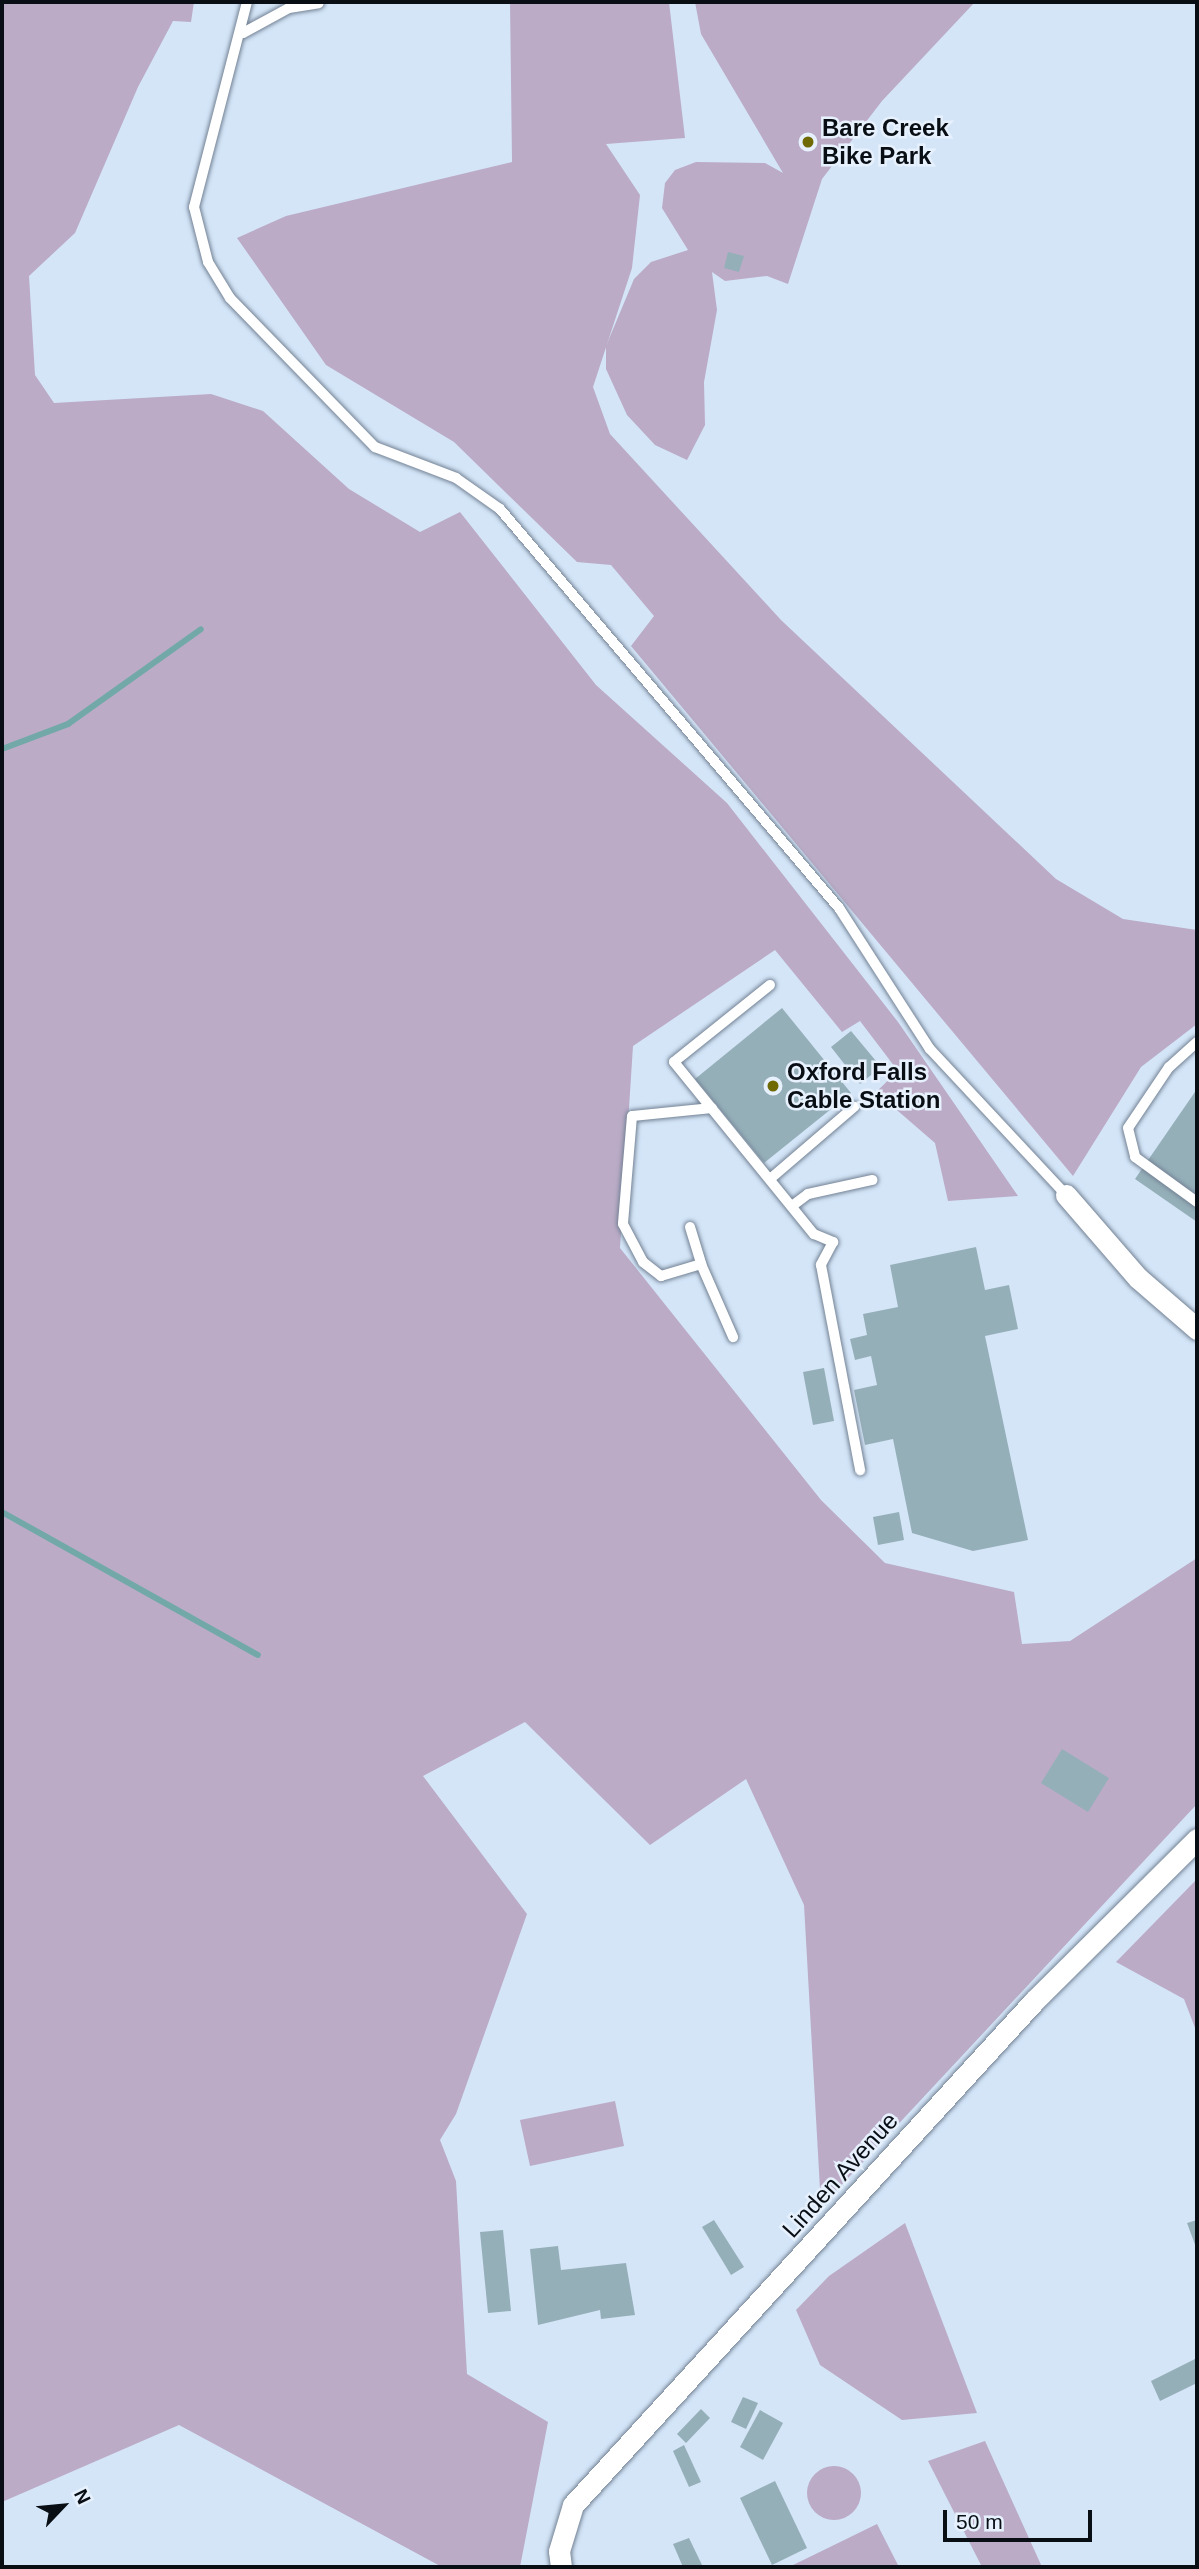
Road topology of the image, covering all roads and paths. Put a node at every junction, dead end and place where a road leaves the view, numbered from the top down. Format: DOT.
graph roads {
  1 [pos="247,2"];
  2 [pos="319,3"];
  3 [pos="243,33"];
  4 [pos="770,985"];
  5 [pos="1197,1042"];
  6 [pos="854,1107"];
  7 [pos="712,1108"];
  8 [pos="770,1180"];
  9 [pos="873,1180"];
  10 [pos="1066,1195"];
  11 [pos="1197,1202"];
  12 [pos="792,1206"];
  13 [pos="690,1227"];
  14 [pos="701,1264"];
  15 [pos="1197,1329"];
  16 [pos="733,1337"];
  17 [pos="860,1471"];
  18 [pos="1197,1839"];
  19 [pos="561,2567"];
  1 -- 3 [label="lane"];
  2 -- 3 [label="lane"];
  3 -- 10 [label="lane"];
  4 -- 7 [label="lane"];
  5 -- 11 [label="lane"];
  6 -- 8 [label="lane"];
  7 -- 8 [label="lane"];
  7 -- 14 [label="lane"];
  8 -- 12 [label="lane"];
  9 -- 12 [label="lane"];
  10 -- 15 [label="street"];
  12 -- 17 [label="lane"];
  13 -- 14 [label="lane"];
  14 -- 16 [label="lane"];
  18 -- 19 [label="street, Linden Avenue"];
}
